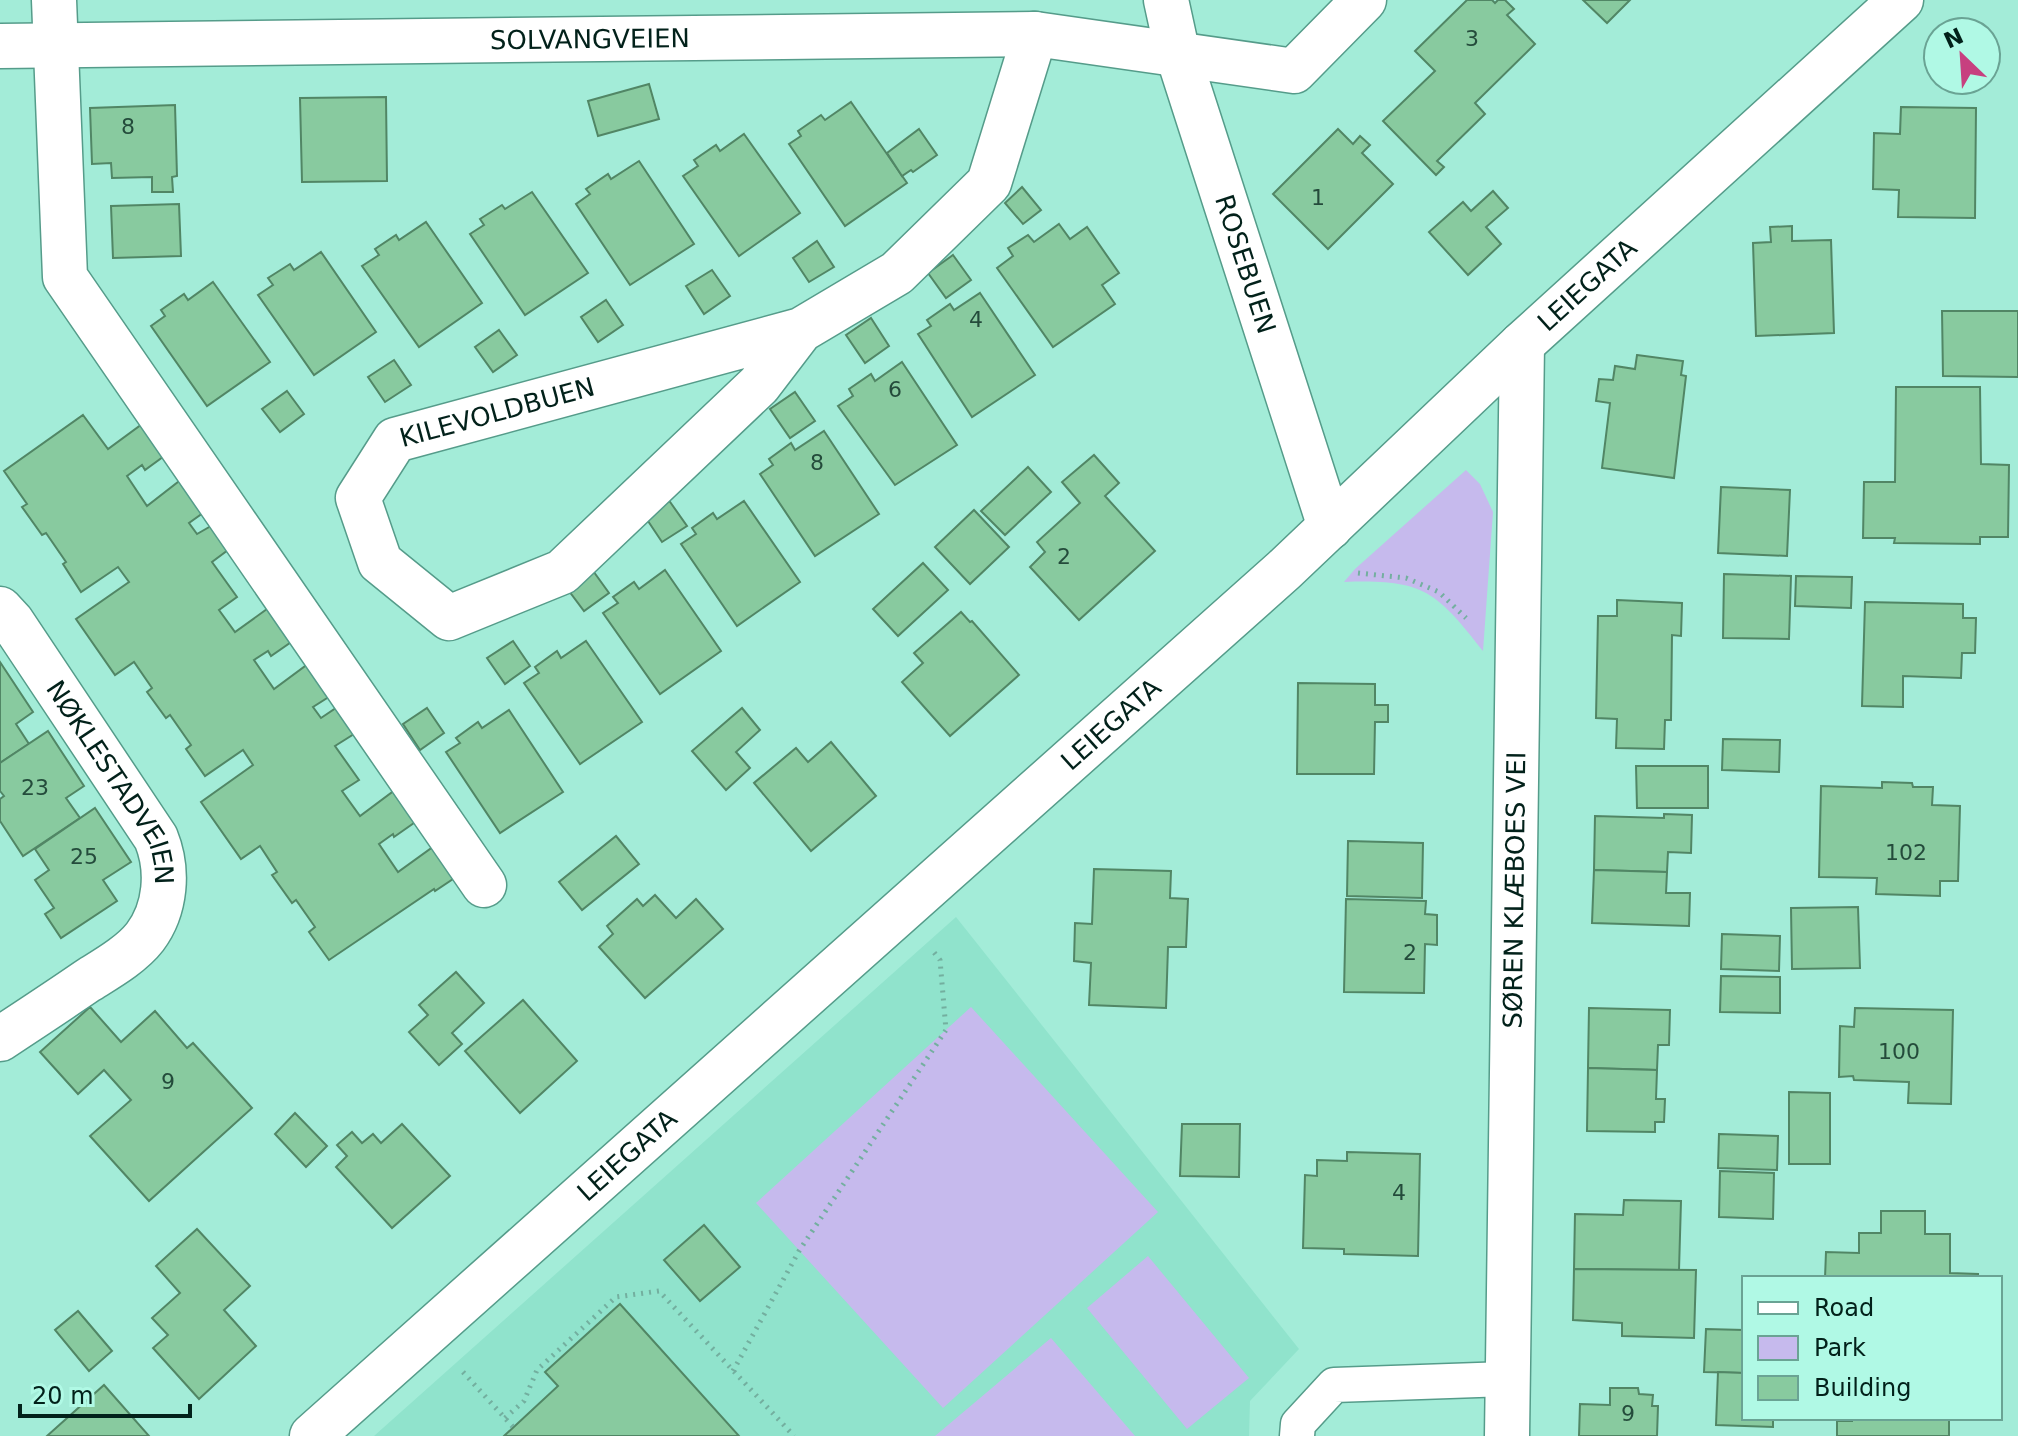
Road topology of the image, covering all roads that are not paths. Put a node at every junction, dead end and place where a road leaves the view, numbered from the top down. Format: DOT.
graph roads {
  1 [pos="54,0"];
  2 [pos="1166,0"];
  3 [pos="1364,0"];
  4 [pos="1901,0"];
  5 [pos="1035,34"];
  6 [pos="0,46"];
  7 [pos="56,46"];
  8 [pos="1178,55"];
  9 [pos="801,330"];
  10 [pos="1522,344"];
  11 [pos="1330,527"];
  12 [pos="0,609"];
  13 [pos="484,885"];
  14 [pos="0,1039"];
  15 [pos="1507,1379"];
  16 [pos="312,1436"];
  17 [pos="1297,1436"];
  18 [pos="1507,1436"];
  1 -- 7 [label="street"];
  2 -- 8 [label="street, ROSEBUEN"];
  3 -- 8 [label="street, SOLVANGVEIEN"];
  4 -- 10 [label="street, LEIEGATA"];
  5 -- 7 [label="street, SOLVANGVEIEN"];
  5 -- 8 [label="street, SOLVANGVEIEN"];
  5 -- 9 [label="street, KILEVOLDBUEN"];
  6 -- 7 [label="street, SOLVANGVEIEN"];
  7 -- 13 [label="street"];
  8 -- 11 [label="street, ROSEBUEN"];
  9 -- 9 [label="street, KILEVOLDBUEN"];
  10 -- 11 [label="street, LEIEGATA"];
  10 -- 15 [label="street, SØREN KLÆBOES VEI"];
  11 -- 16 [label="street, LEIEGATA"];
  12 -- 14 [label="street, NØKLESTADVEIEN"];
  15 -- 17 [label="lane"];
  15 -- 18 [label="street, SØREN KLÆBOES VEI"];
}
